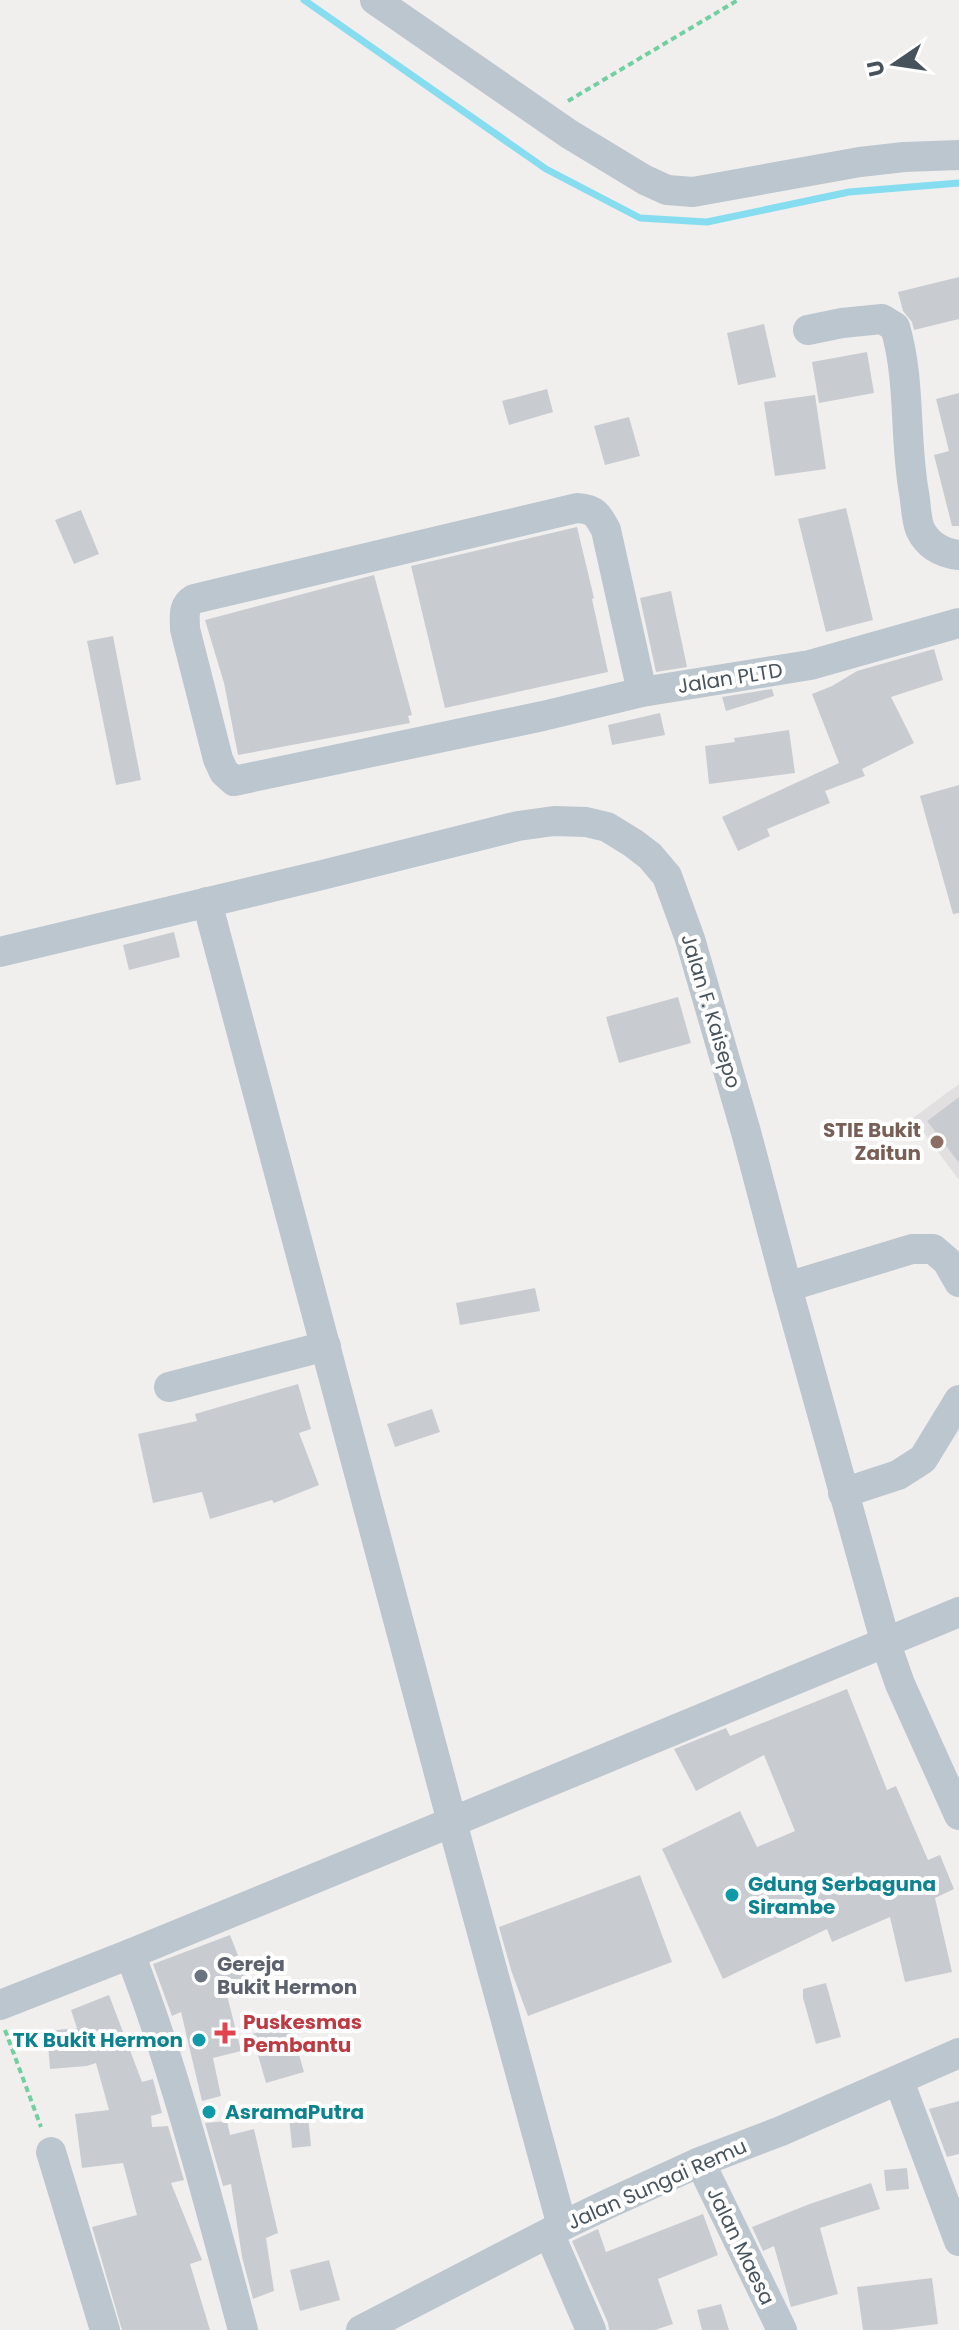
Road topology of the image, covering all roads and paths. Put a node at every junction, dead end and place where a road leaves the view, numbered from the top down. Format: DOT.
graph roads {
  1 [pos="375,0"];
  2 [pos="738,0"];
  3 [pos="542,117"];
  4 [pos="959,155"];
  5 [pos="808,330"];
  6 [pos="959,555"];
  7 [pos="959,623"];
  8 [pos="642,692"];
  9 [pos="207,902"];
  10 [pos="0,952"];
  11 [pos="959,1282"];
  12 [pos="787,1287"];
  13 [pos="326,1346"];
  14 [pos="169,1387"];
  15 [pos="959,1400"];
  16 [pos="843,1493"];
  17 [pos="959,1612"];
  18 [pos="886,1644"];
  19 [pos="959,1815"];
  20 [pos="452,1822"];
  21 [pos="130,1954"];
  22 [pos="2,2017"];
  23 [pos="959,2053"];
  24 [pos="899,2081"];
  25 [pos="51,2152"];
  26 [pos="700,2162"];
  27 [pos="556,2229"];
  28 [pos="959,2241"];
  29 [pos="105,2330"];
  30 [pos="243,2330"];
  31 [pos="361,2330"];
  32 [pos="591,2330"];
  33 [pos="782,2330"];
  1 -- 3 [label="street"];
  2 -- 3 [label="path"];
  3 -- 4 [label="street"];
  5 -- 6 [label="street"];
  7 -- 8 [label="street, Jalan PLTD"];
  8 -- 8 [label="street, Jalan PLTD"];
  9 -- 10 [label="street, Jalan F. Kaisepo"];
  9 -- 12 [label="street, Jalan F. Kaisepo"];
  9 -- 13 [label="street"];
  11 -- 12 [label="street"];
  12 -- 16 [label="street, Jalan F. Kaisepo"];
  13 -- 14 [label="street"];
  13 -- 20 [label="street"];
  15 -- 16 [label="street"];
  16 -- 18 [label="street, Jalan F. Kaisepo"];
  17 -- 18 [label="street"];
  18 -- 19 [label="street, Jalan F. Kaisepo"];
  18 -- 20 [label="street"];
  20 -- 21 [label="street"];
  20 -- 27 [label="street"];
  21 -- 22 [label="street"];
  21 -- 30 [label="street"];
  22 -- 25 [label="path"];
  23 -- 24 [label="street, Jalan Sungai Remu"];
  24 -- 26 [label="street, Jalan Sungai Remu"];
  24 -- 28 [label="street"];
  25 -- 29 [label="street"];
  26 -- 27 [label="street, Jalan Sungai Remu"];
  26 -- 33 [label="street, Jalan Maesa"];
  27 -- 31 [label="street, Jalan Sungai Remu"];
  27 -- 32 [label="street"];
}
